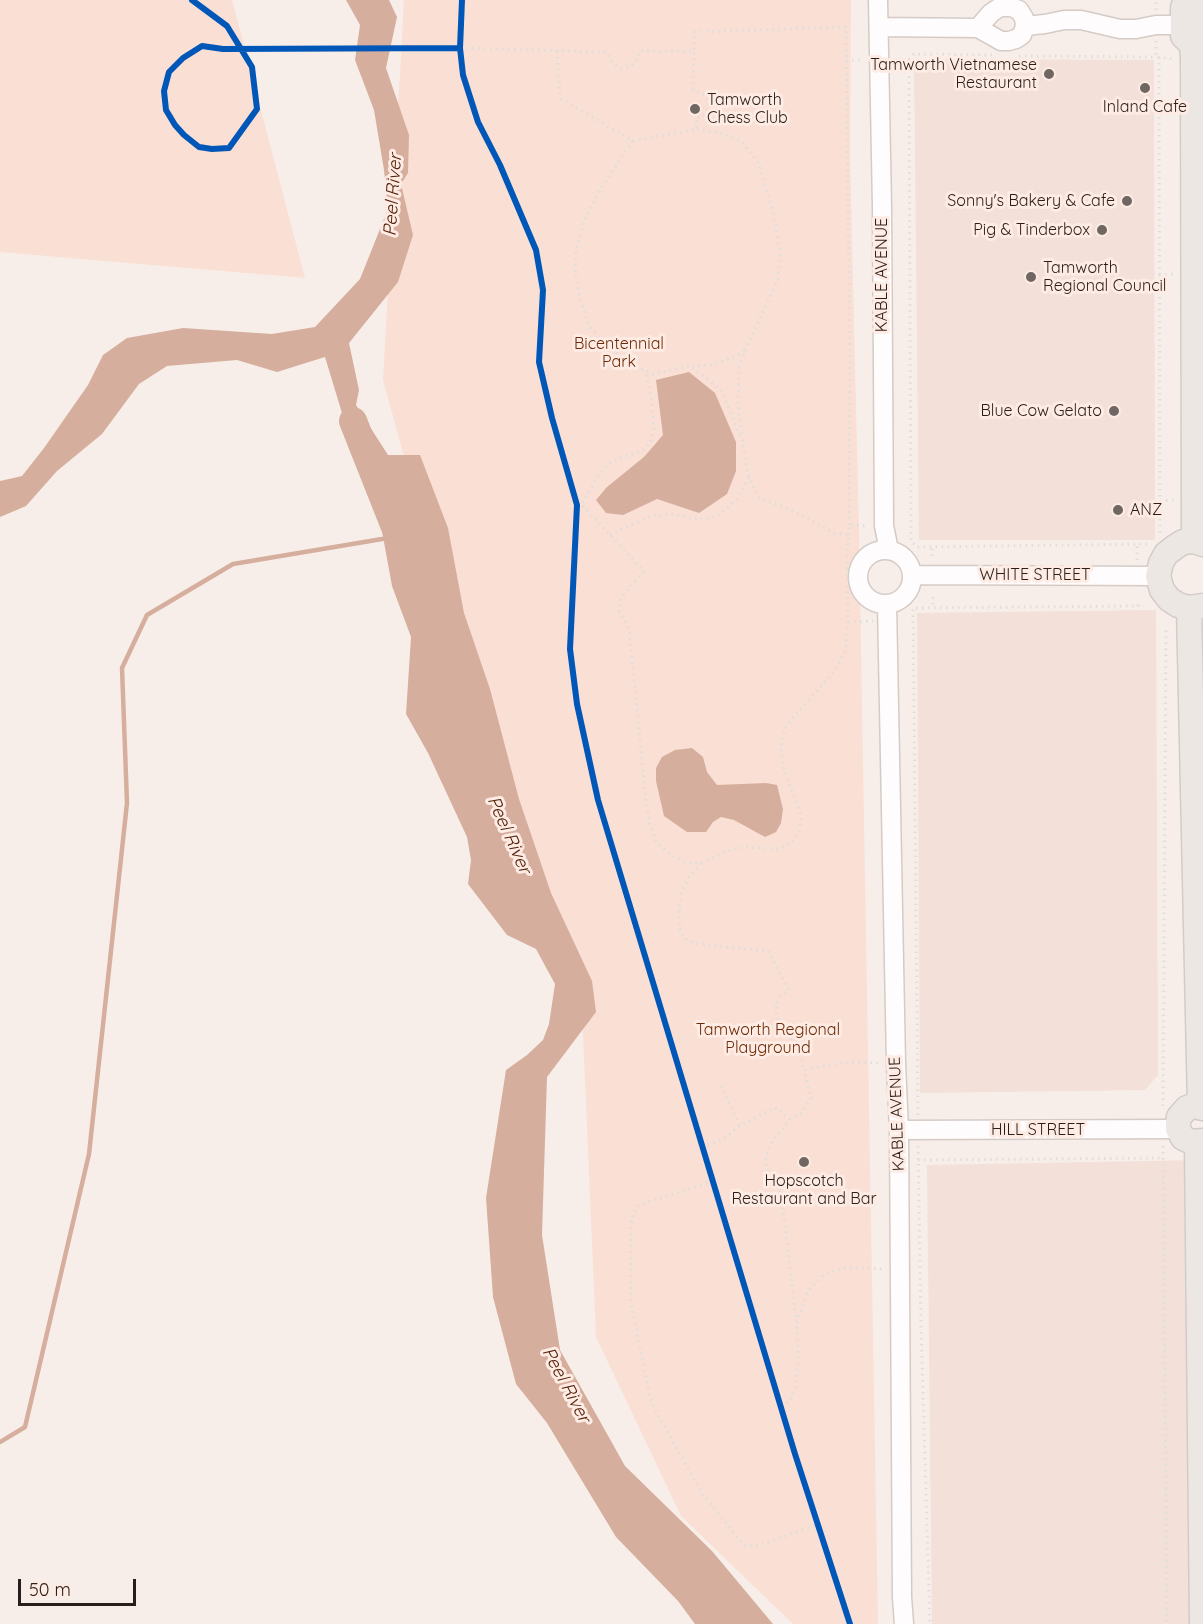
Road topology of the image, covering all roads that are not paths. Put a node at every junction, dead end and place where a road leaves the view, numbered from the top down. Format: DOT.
graph roads {
  1 [pos="878,0"];
  2 [pos="1193,24"];
  3 [pos="1025,26"];
  4 [pos="879,27"];
  5 [pos="978,28"];
  6 [pos="1198,542"];
  7 [pos="889,550"];
  8 [pos="913,575"];
  9 [pos="1158,576"];
  10 [pos="887,604"];
  11 [pos="1196,607"];
  12 [pos="1198,715"];
  13 [pos="1201,1107"];
  14 [pos="899,1130"];
  15 [pos="1193,1138"];
  16 [pos="1202,1502"];
  17 [pos="904,1624"];
  18 [pos="1202,1624"];
  1 -- 4 [label="street, KABLE AVENUE"];
  2 -- 3 [label="street"];
  2 -- 6 [label="main road"];
  3 -- 5 [label="street"];
  3 -- 5 [label="street"];
  4 -- 5 [label="street"];
  4 -- 7 [label="street, KABLE AVENUE"];
  6 -- 9 [label="main road"];
  7 -- 8 [label="street"];
  7 -- 10 [label="street"];
  8 -- 9 [label="street, WHITE STREET"];
  8 -- 10 [label="street"];
  9 -- 11 [label="main road"];
  10 -- 14 [label="street, KABLE AVENUE"];
  11 -- 12 [label="main road"];
  12 -- 13 [label="main road"];
  13 -- 15 [label="main road"];
  14 -- 15 [label="street, HILL STREET"];
  14 -- 17 [label="street, KABLE AVENUE"];
  15 -- 16 [label="main road"];
  16 -- 18 [label="main road"];
}
